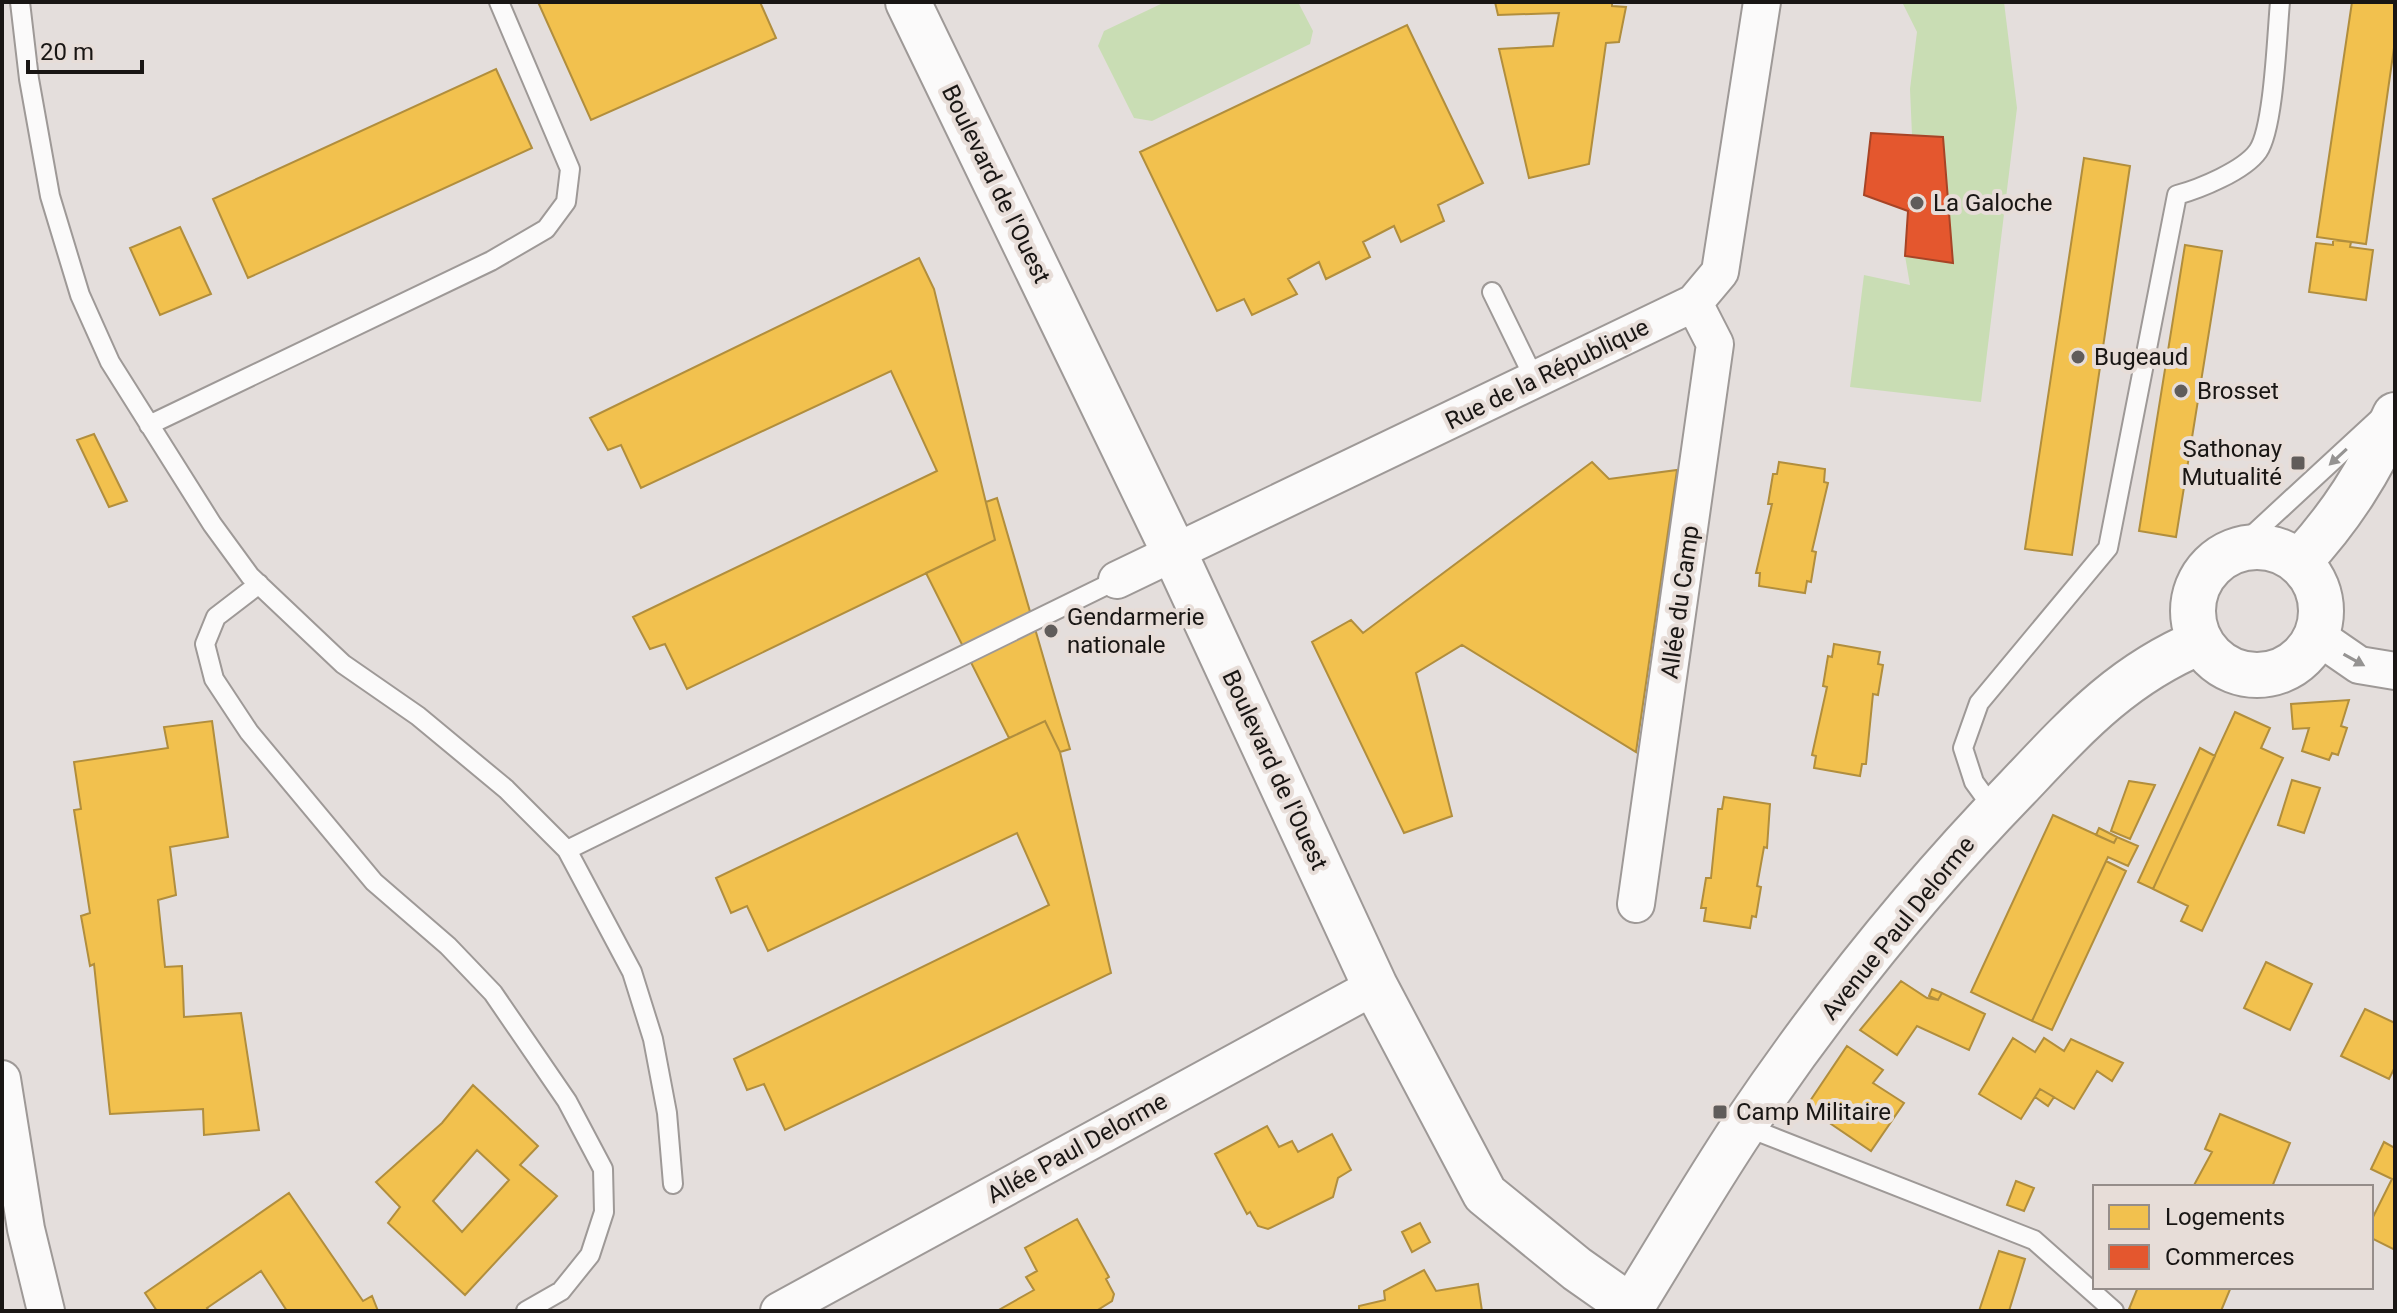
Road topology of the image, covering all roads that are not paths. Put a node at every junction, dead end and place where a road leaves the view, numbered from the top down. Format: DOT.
graph roads {
  1 [pos="20,2"];
  2 [pos="499,2"];
  3 [pos="908,2"];
  4 [pos="1762,2"];
  5 [pos="2280,2"];
  6 [pos="1492,292"];
  7 [pos="1694,303"];
  8 [pos="1535,380"];
  9 [pos="2395,404"];
  10 [pos="2395,415"];
  11 [pos="149,425"];
  12 [pos="2235,551"];
  13 [pos="1174,552"];
  14 [pos="2299,562"];
  15 [pos="1117,580"];
  16 [pos="259,584"];
  17 [pos="2317,636"];
  18 [pos="2200,642"];
  19 [pos="2395,671"];
  20 [pos="1995,811"];
  21 [pos="567,850"];
  22 [pos="1636,904"];
  23 [pos="1375,986"];
  24 [pos="2,1079"];
  25 [pos="1744,1126"];
  26 [pos="673,1184"];
  27 [pos="1630,1309"];
  28 [pos="46,1311"];
  29 [pos="526,1311"];
  30 [pos="779,1311"];
  31 [pos="2114,1311"];
  1 -- 11 [label="lane"];
  2 -- 11 [label="lane"];
  3 -- 13 [label="street, Boulevard de l'Ouest"];
  4 -- 7 [label="street, Rue de la République"];
  5 -- 20 [label="lane"];
  6 -- 8 [label="lane"];
  7 -- 8 [label="street, Rue de la République"];
  7 -- 22 [label="street, Allée du Camp"];
  8 -- 13 [label="street, Rue de la République"];
  9 -- 12 [label="lane, one-way"];
  10 -- 14 [label="street"];
  11 -- 16 [label="lane"];
  12 -- 14 [label="street"];
  12 -- 18 [label="street"];
  13 -- 15 [label="street, Rue de la République"];
  13 -- 23 [label="street, Boulevard de l'Ouest"];
  14 -- 17 [label="street"];
  15 -- 21 [label="lane"];
  16 -- 21 [label="lane"];
  16 -- 29 [label="lane"];
  17 -- 18 [label="street"];
  17 -- 19 [label="street, one-way"];
  18 -- 20 [label="street, Avenue Paul Delorme"];
  20 -- 25 [label="street, Avenue Paul Delorme"];
  21 -- 26 [label="lane"];
  23 -- 27 [label="street, Boulevard de l'Ouest"];
  23 -- 30 [label="street, Allée Paul Delorme"];
  24 -- 28 [label="street"];
  25 -- 27 [label="street, Avenue Paul Delorme"];
  25 -- 31 [label="lane"];
}
